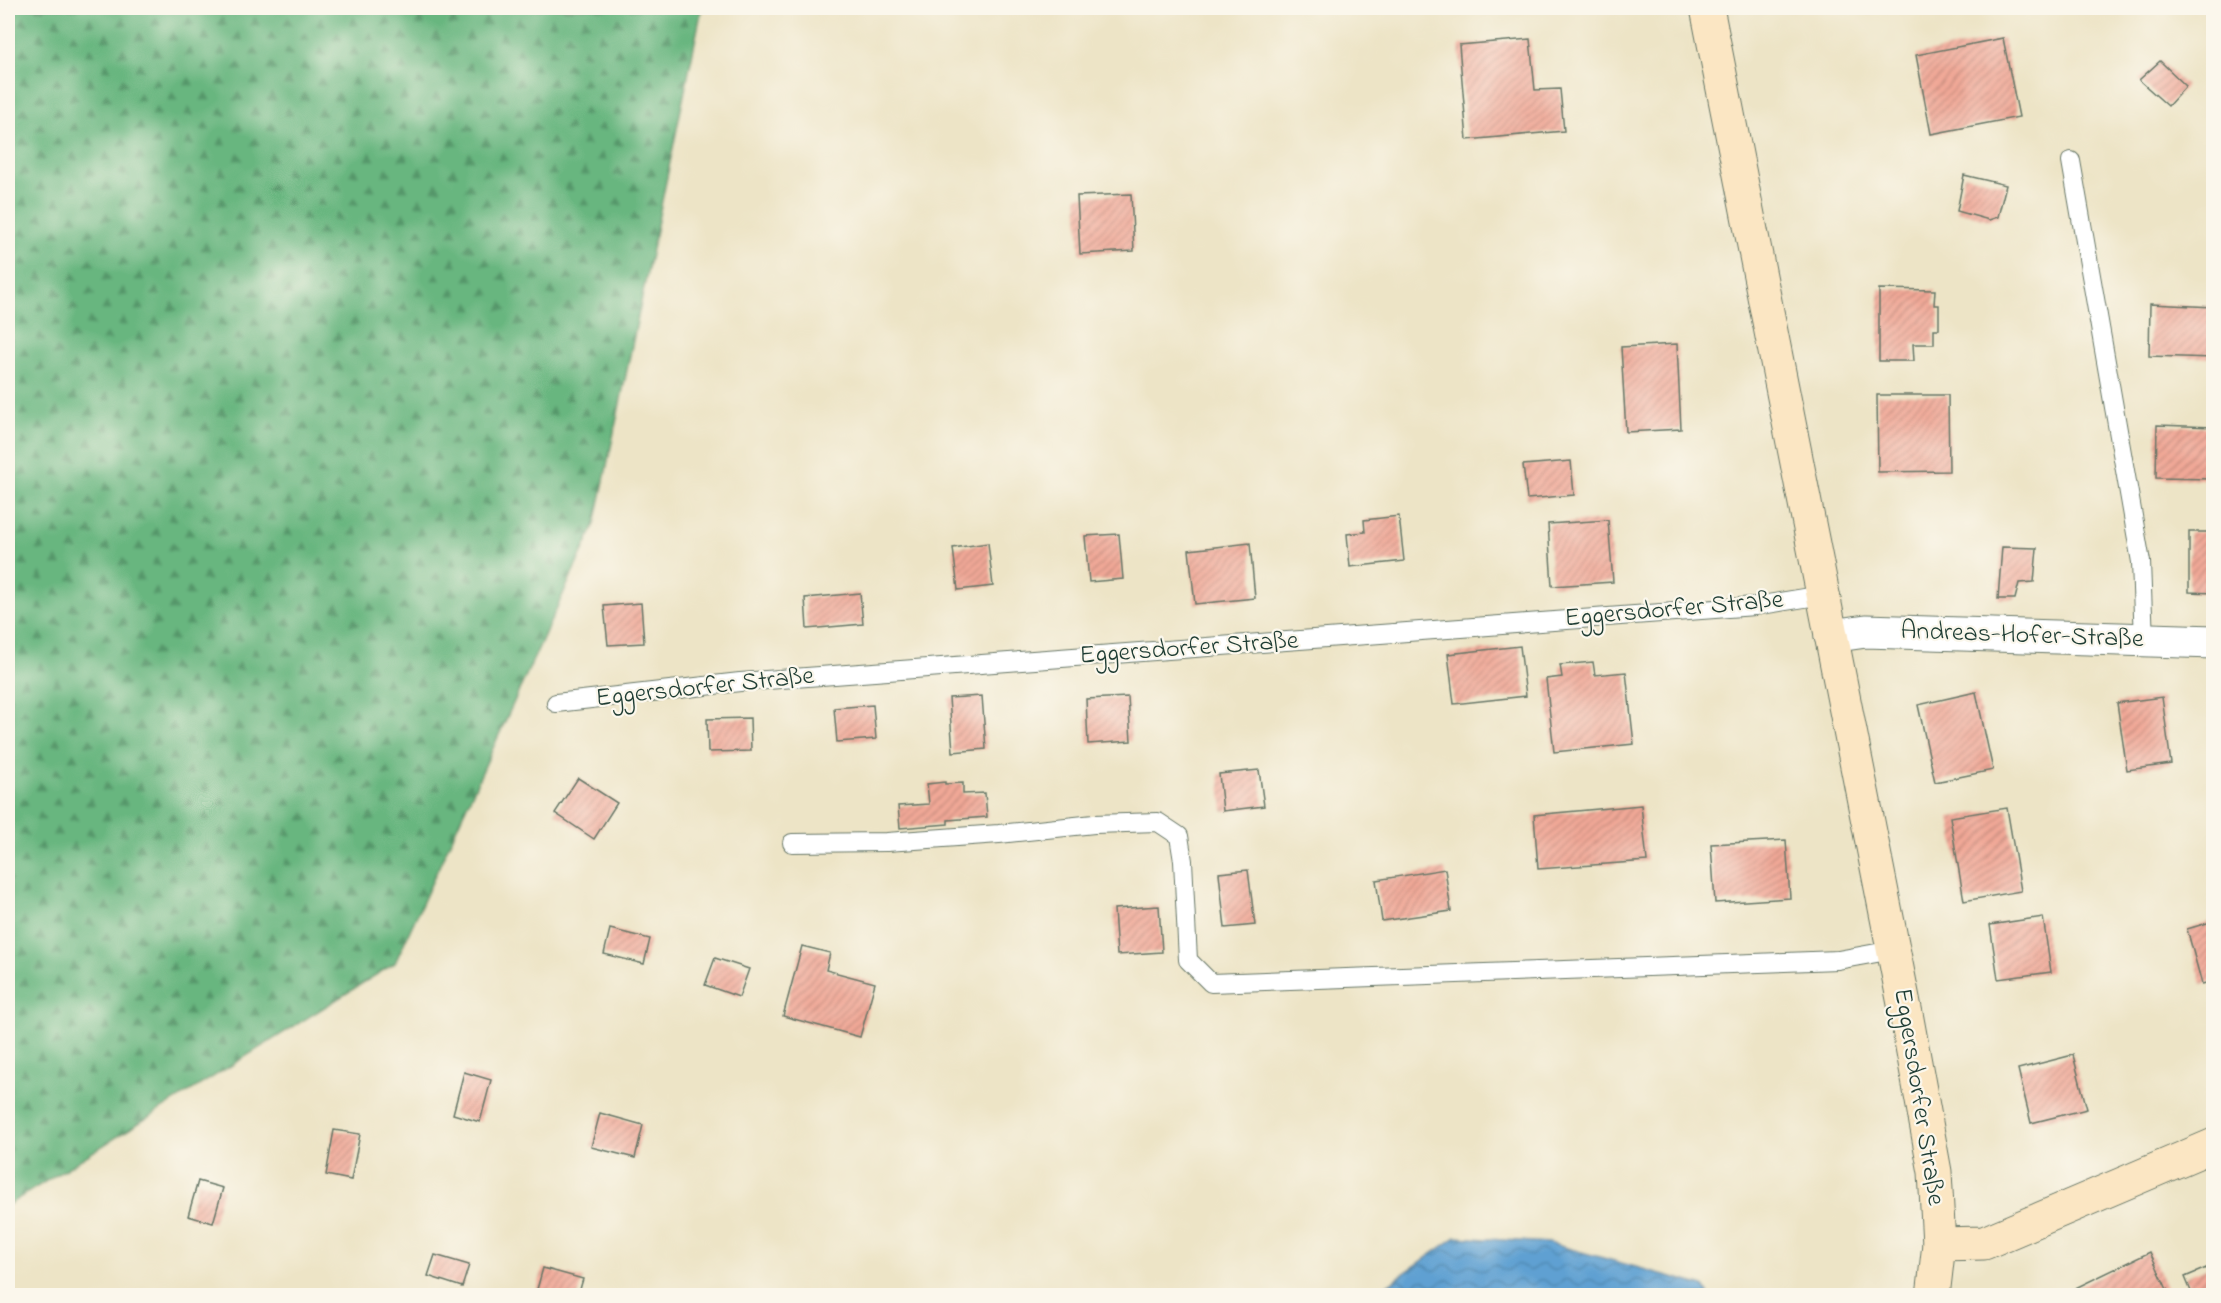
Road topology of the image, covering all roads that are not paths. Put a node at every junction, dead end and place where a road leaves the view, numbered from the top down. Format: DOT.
graph roads {
  1 [pos="1707,8"];
  2 [pos="2071,161"];
  3 [pos="1823,595"];
  4 [pos="1831,636"];
  5 [pos="2144,641"];
  6 [pos="2214,642"];
  7 [pos="556,704"];
  8 [pos="792,843"];
  9 [pos="1893,950"];
  10 [pos="2214,1145"];
  11 [pos="1939,1244"];
  12 [pos="1933,1296"];
  1 -- 3 [label="main road, Eggersdorfer Straße"];
  2 -- 5 [label="lane"];
  3 -- 4 [label="main road, Eggersdorfer Straße"];
  3 -- 7 [label="lane, Eggersdorfer Straße"];
  4 -- 5 [label="street, Andreas-Hofer-Straße"];
  4 -- 9 [label="main road, Eggersdorfer Straße"];
  5 -- 6 [label="street, Andreas-Hofer-Straße"];
  8 -- 9 [label="lane"];
  9 -- 11 [label="main road, Eggersdorfer Straße"];
  10 -- 11 [label="main road"];
  11 -- 12 [label="main road, Eggersdorfer Straße"];
}
